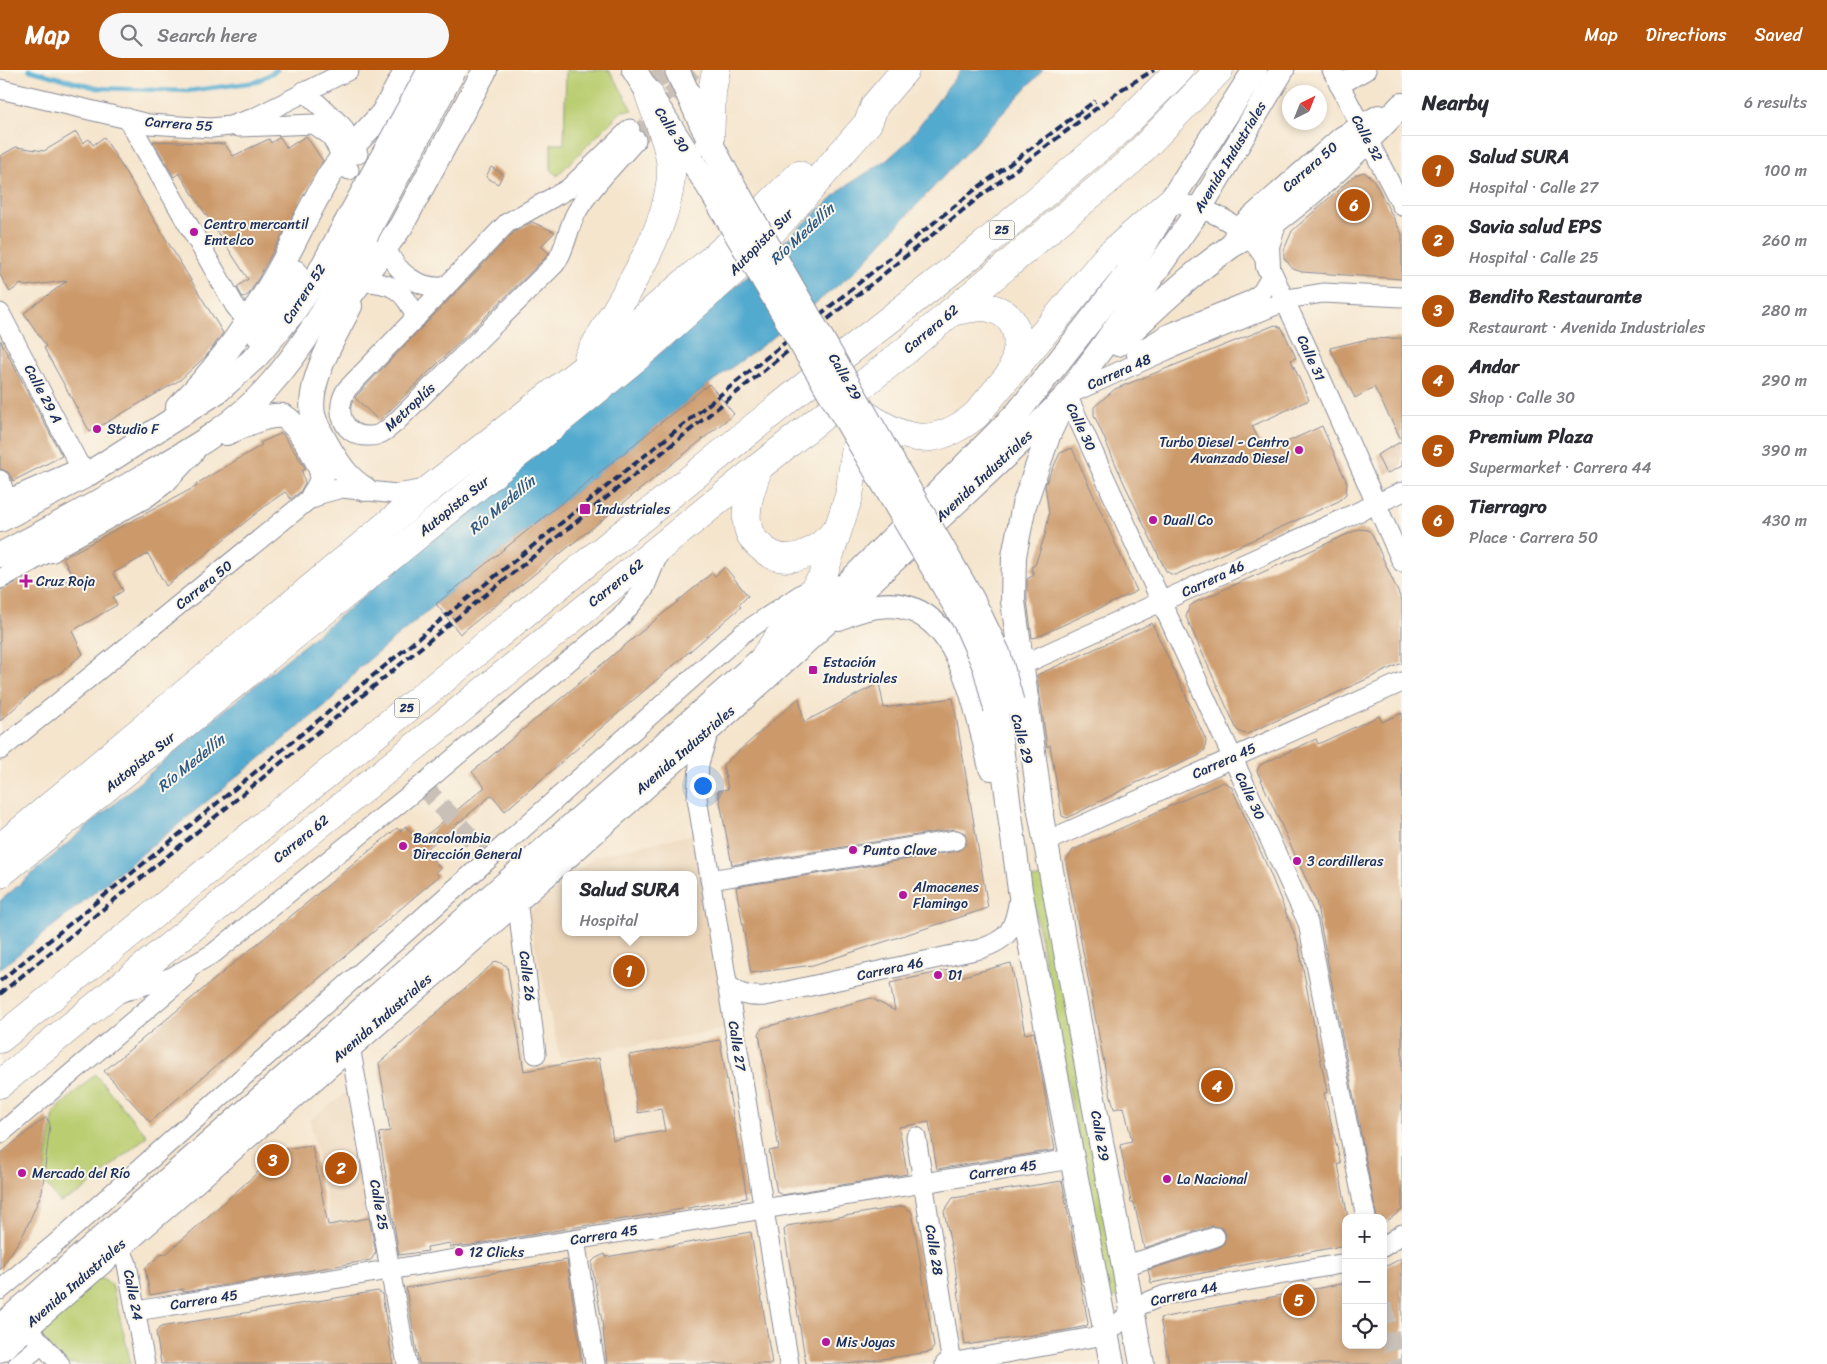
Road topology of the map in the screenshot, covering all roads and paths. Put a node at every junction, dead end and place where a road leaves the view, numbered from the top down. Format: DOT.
graph roads {
  1 [pos="349,70"];
  2 [pos="407,70"];
  3 [pos="430,70"];
  4 [pos="454,70"];
  5 [pos="485,70"];
  6 [pos="634,70"];
  7 [pos="677,70"];
  8 [pos="716,70"];
  9 [pos="905,70"];
  10 [pos="1179,70"];
  11 [pos="1219,70"];
  12 [pos="1255,70"];
  13 [pos="1282,70"];
  14 [pos="1366,70"];
  15 [pos="1335,77"];
  16 [pos="0,89"];
  17 [pos="304,92"];
  18 [pos="649,94"];
  19 [pos="466,103"];
  20 [pos="1402,104"];
  21 [pos="875,105"];
  22 [pos="385,111"];
  23 [pos="334,117"];
  24 [pos="127,118"];
  25 [pos="220,127"];
  26 [pos="1365,134"];
  27 [pos="710,142"];
  28 [pos="351,157"];
  29 [pos="719,183"];
  30 [pos="1170,202"];
  31 [pos="1402,206"];
  32 [pos="1200,208"];
  33 [pos="329,213"];
  34 [pos="1274,223"];
  35 [pos="1240,238"];
  36 [pos="386,248"];
  37 [pos="1270,271"];
  38 [pos="362,282"];
  39 [pos="445,288"];
  40 [pos="1322,293"];
  41 [pos="1402,297"];
  42 [pos="1284,301"];
  43 [pos="951,312"];
  44 [pos="0,313"];
  45 [pos="416,318"];
  46 [pos="245,323"];
  47 [pos="1300,333"];
  48 [pos="1013,368"];
  49 [pos="581,371"];
  50 [pos="267,389"];
  51 [pos="1067,395"];
  52 [pos="860,434"];
  53 [pos="143,440"];
  54 [pos="204,442"];
  55 [pos="759,467"];
  56 [pos="83,472"];
  57 [pos="0,480"];
  58 [pos="432,487"];
  59 [pos="365,489"];
  60 [pos="1402,492"];
  61 [pos="313,496"];
  62 [pos="1376,504"];
  63 [pos="2,508"];
  64 [pos="839,526"];
  65 [pos="663,545"];
  66 [pos="51,550"];
  67 [pos="0,555"];
  68 [pos="0,561"];
  69 [pos="1402,562"];
  70 [pos="0,578"];
  71 [pos="822,578"];
  72 [pos="1161,602"];
  73 [pos="829,622"];
  74 [pos="765,656"];
  75 [pos="1022,665"];
  76 [pos="1402,682"];
  77 [pos="1004,706"];
  78 [pos="710,728"];
  79 [pos="158,748"];
  80 [pos="0,750"];
  81 [pos="1232,758"];
  82 [pos="309,788"];
  83 [pos="1041,811"];
  84 [pos="956,840"];
  85 [pos="1047,841"];
  86 [pos="6,844"];
  87 [pos="0,874"];
  88 [pos="710,880"];
  89 [pos="1020,890"];
  90 [pos="517,899"];
  91 [pos="166,948"];
  92 [pos="214,953"];
  93 [pos="726,984"];
  94 [pos="108,996"];
  95 [pos="0,1039"];
  96 [pos="350,1046"];
  97 [pos="536,1054"];
  98 [pos="0,1084"];
  99 [pos="0,1134"];
  100 [pos="916,1137"];
  101 [pos="1071,1159"];
  102 [pos="923,1183"];
  103 [pos="763,1209"];
  104 [pos="1365,1214"];
  105 [pos="1402,1234"];
  106 [pos="116,1237"];
  107 [pos="1215,1237"];
  108 [pos="575,1240"];
  109 [pos="1387,1245"];
  110 [pos="1342,1264"];
  111 [pos="1124,1266"];
  112 [pos="390,1270"];
  113 [pos="0,1290"];
  114 [pos="0,1295"];
  115 [pos="1132,1310"];
  116 [pos="136,1312"];
  117 [pos="21,1328"];
  118 [pos="1106,1333"];
  119 [pos="0,1350"];
  120 [pos="18,1364"];
  121 [pos="60,1364"];
  122 [pos="145,1364"];
  123 [pos="407,1364"];
  124 [pos="595,1364"];
  125 [pos="789,1364"];
  126 [pos="949,1364"];
  127 [pos="1112,1364"];
  128 [pos="1142,1364"];
  1 -- 17 [label="street, Carrera 55"];
  2 -- 19 [label="street"];
  2 -- 22 [label="main road"];
  3 -- 33 [label="main road, Carrera 52, bridge"];
  4 -- 50 [label="main road, Carrera 52, bridge"];
  5 -- 19 [label="main road"];
  6 -- 18 [label="main road, Calle 30"];
  7 -- 27 [label="main road, Calle 30"];
  8 -- 27 [label="highway"];
  9 -- 21 [label="highway, Autopista Sur"];
  10 -- 82 [label="highway, 25"];
  11 -- 43 [label="highway, Carrera 62 / 25"];
  12 -- 30 [label="main road, Avenida Industriales"];
  13 -- 32 [label="main road, Avenida Industriales"];
  14 -- 15 [label="street"];
  15 -- 26 [label="street, Calle 32"];
  16 -- 24 [label="street, Carrera 55"];
  17 -- 23 [label="street"];
  17 -- 25 [label="street, Carrera 55"];
  18 -- 29 [label="main road, Calle 30"];
  18 -- 49 [label="highway"];
  19 -- 36 [label="main road"];
  20 -- 26 [label="main road, Carrera 50"];
  21 -- 49 [label="highway, Autopista Sur"];
  21 -- 79 [label="highway, Autopista Sur"];
  22 -- 23 [label="street"];
  22 -- 28 [label="main road"];
  23 -- 28 [label="street"];
  24 -- 25 [label="street, Carrera 55"];
  24 -- 46 [label="street"];
  25 -- 28 [label="street"];
  26 -- 31 [label="street, Calle 32"];
  26 -- 34 [label="main road, Carrera 50"];
  26 -- 35 [label="main road, Carrera 50"];
  27 -- 29 [label="main road, Calle 30"];
  28 -- 33 [label="main road"];
  29 -- 52 [label="main road, Calle 29, bridge"];
  30 -- 32 [label="street, Calle 31"];
  30 -- 48 [label="highway"];
  30 -- 74 [label="main road, Avenida Industriales"];
  32 -- 35 [label="street, Calle 31"];
  32 -- 51 [label="main road, Avenida Industriales"];
  33 -- 46 [label="main road"];
  33 -- 53 [label="main road, Carrera 52"];
  34 -- 35 [label="main road, Carrera 50"];
  34 -- 37 [label="main road"];
  35 -- 37 [label="street, Calle 31"];
  35 -- 51 [label="main road, Carrera 50"];
  36 -- 38 [label="main road"];
  36 -- 39 [label="street"];
  37 -- 42 [label="street, Calle 31"];
  37 -- 51 [label="street, Carrera 48"];
  38 -- 45 [label="street"];
  38 -- 50 [label="main road"];
  38 -- 59 [label="main road"];
  39 -- 45 [label="street, Metroplús"];
  39 -- 45 [label="street, Metroplús"];
  40 -- 41 [label="street, Carrera 48"];
  40 -- 42 [label="street, Carrera 48"];
  40 -- 47 [label="street"];
  42 -- 47 [label="street, Calle 31"];
  42 -- 51 [label="street, Carrera 48"];
  43 -- 48 [label="highway"];
  43 -- 55 [label="highway, Carrera 62 / 25"];
  44 -- 56 [label="street, Calle 29 A"];
  46 -- 53 [label="main road"];
  47 -- 62 [label="street, Calle 31"];
  48 -- 52 [label="highway"];
  49 -- 58 [label="highway, Autopista Sur"];
  50 -- 54 [label="main road, Carrera 52"];
  51 -- 72 [label="street, Calle 30"];
  51 -- 73 [label="main road, Avenida Industriales"];
  51 -- 75 [label="main road"];
  52 -- 64 [label="highway"];
  52 -- 77 [label="main road, Calle 29, bridge"];
  53 -- 56 [label="main road, Carrera 52"];
  54 -- 61 [label="main road"];
  54 -- 66 [label="street, Carrera 52"];
  54 -- 67 [label="main road, Carrera 52"];
  55 -- 64 [label="highway"];
  55 -- 65 [label="highway, Carrera 62 / 25"];
  56 -- 63 [label="main road, Carrera 52"];
  57 -- 63 [label="street"];
  58 -- 59 [label="street, Carrera 50"];
  58 -- 86 [label="highway, Autopista Sur"];
  59 -- 61 [label="street, Carrera 50"];
  60 -- 62 [label="street, Carrera 46"];
  61 -- 80 [label="street, Carrera 50"];
  62 -- 69 [label="street, Calle 31"];
  62 -- 72 [label="street, Carrera 46"];
  64 -- 71 [label="highway"];
  65 -- 91 [label="highway, Carrera 62 / 25"];
  65 -- 92 [label="street"];
  66 -- 68 [label="main road"];
  66 -- 70 [label="street, Carrera 52"];
  71 -- 74 [label="highway"];
  71 -- 113 [label="street"];
  72 -- 75 [label="street, Carrera 46"];
  72 -- 81 [label="street, Calle 30"];
  73 -- 78 [label="main road, Avenida Industriales"];
  73 -- 89 [label="main road"];
  74 -- 106 [label="main road, Avenida Industriales"];
  75 -- 83 [label="main road"];
  76 -- 81 [label="street, Carrera 45"];
  77 -- 83 [label="main road, Calle 29"];
  77 -- 89 [label="main road, Calle 29"];
  78 -- 88 [label="street, Calle 27"];
  78 -- 90 [label="main road, Avenida Industriales"];
  79 -- 86 [label="highway"];
  79 -- 87 [label="highway, Autopista Sur"];
  81 -- 85 [label="street, Carrera 45"];
  81 -- 104 [label="street, Calle 30"];
  82 -- 91 [label="highway"];
  82 -- 95 [label="highway, 25"];
  83 -- 85 [label="main road, Calle 29"];
  84 -- 88 [label="street"];
  85 -- 111 [label="main road, Calle 29"];
  88 -- 93 [label="street, Calle 27"];
  89 -- 93 [label="street, Carrera 46"];
  89 -- 101 [label="main road, Calle 29"];
  90 -- 96 [label="main road, Avenida Industriales"];
  90 -- 97 [label="street, Calle 26"];
  91 -- 94 [label="highway, Carrera 62 / 25"];
  92 -- 94 [label="street"];
  92 -- 99 [label="street"];
  93 -- 103 [label="street, Calle 27"];
  94 -- 98 [label="highway, Carrera 62 / 25"];
  96 -- 106 [label="main road, Avenida Industriales"];
  96 -- 112 [label="street, Calle 25"];
  100 -- 102 [label="street, Calle 28"];
  101 -- 102 [label="street, Carrera 45"];
  101 -- 118 [label="main road, Calle 29"];
  102 -- 103 [label="street, Carrera 45"];
  102 -- 126 [label="street, Calle 28"];
  103 -- 108 [label="street, Carrera 45"];
  103 -- 125 [label="street, Calle 27"];
  105 -- 109 [label="street"];
  106 -- 116 [label="street, Calle 24"];
  106 -- 117 [label="main road, Avenida Industriales"];
  107 -- 111 [label="street"];
  108 -- 112 [label="street, Carrera 45"];
  108 -- 124 [label="street"];
  110 -- 115 [label="street, Carrera 44"];
  111 -- 115 [label="main road, Calle 29"];
  112 -- 116 [label="street, Carrera 45"];
  112 -- 123 [label="street, Calle 25"];
  114 -- 117 [label="street"];
  115 -- 118 [label="street, Carrera 44"];
  115 -- 128 [label="main road, Calle 29"];
  116 -- 122 [label="street, Calle 24"];
  117 -- 119 [label="main road, Avenida Industriales"];
  117 -- 120 [label="street"];
  117 -- 121 [label="street"];
  118 -- 126 [label="street, Carrera 44"];
  118 -- 127 [label="main road, Calle 29"];
}
